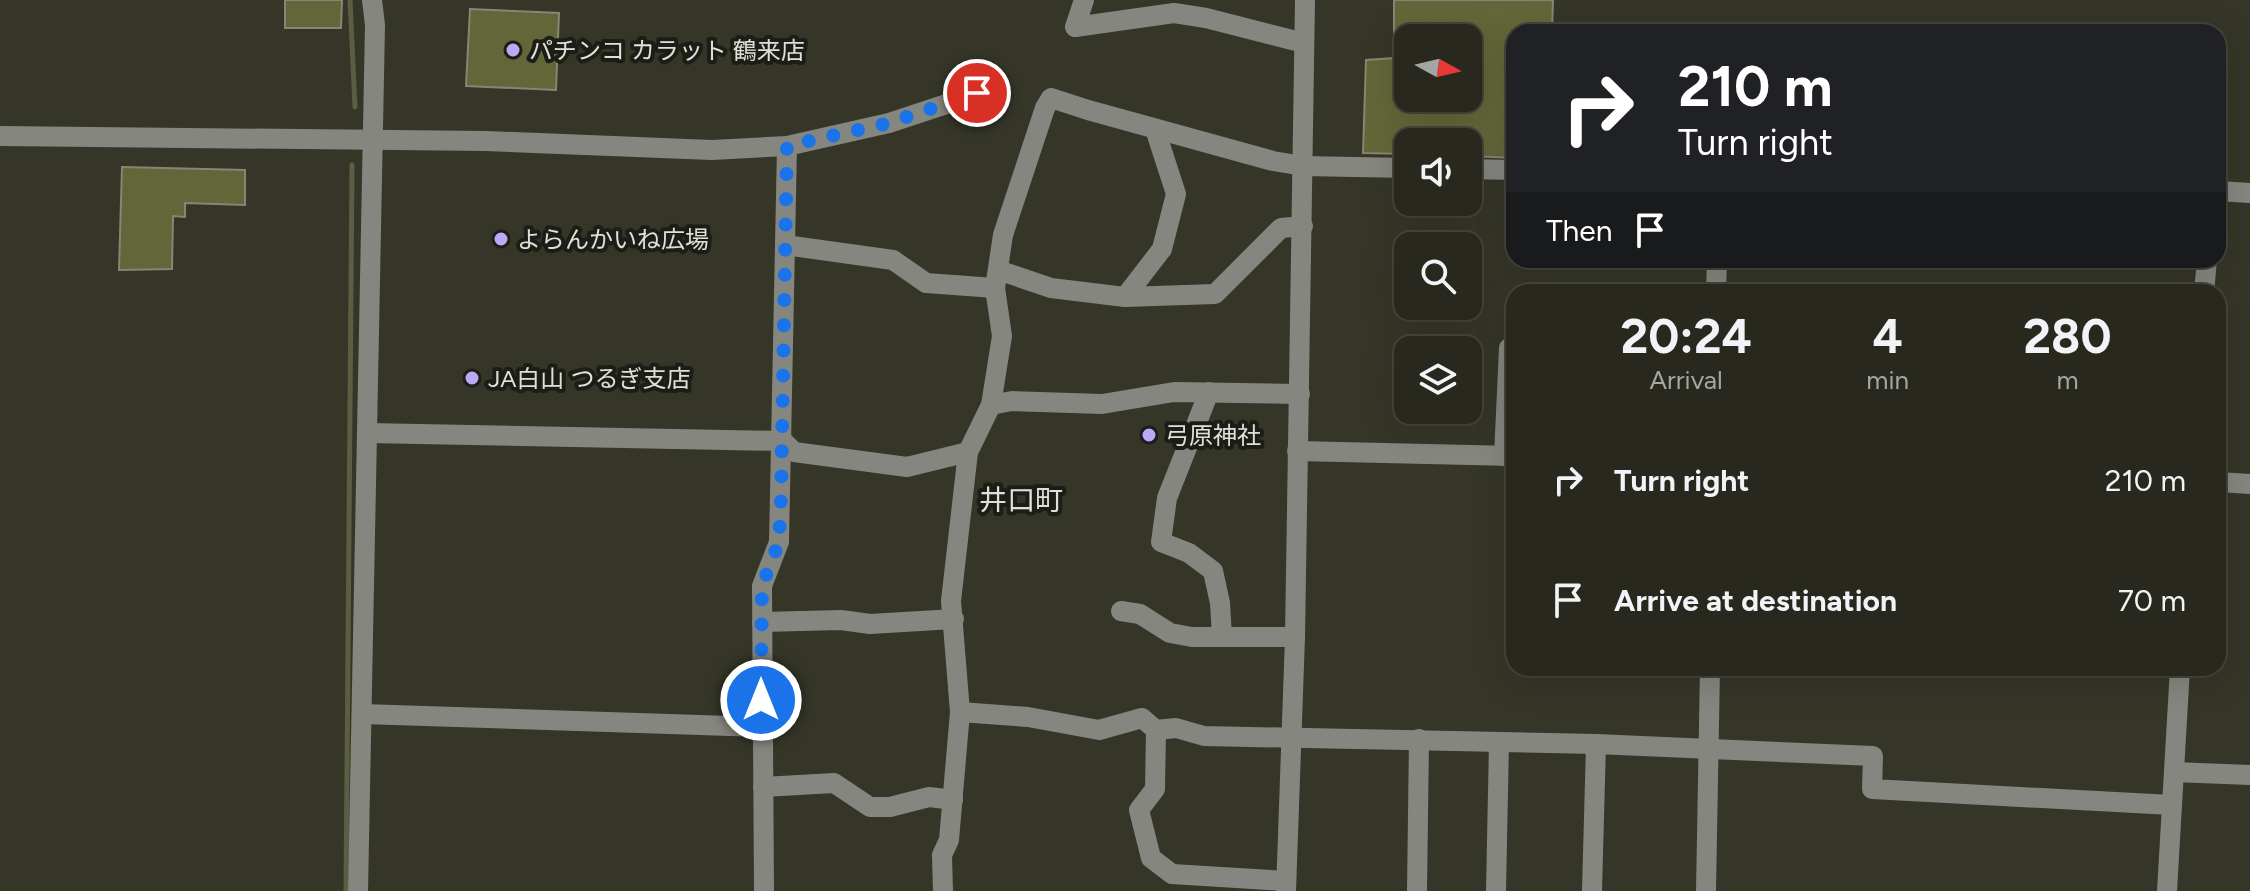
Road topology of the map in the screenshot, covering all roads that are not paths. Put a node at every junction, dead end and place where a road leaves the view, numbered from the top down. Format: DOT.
graph roads {
  1 [pos="372,0"];
  2 [pos="1084,0"];
  3 [pos="1305,0"];
  4 [pos="1304,43"];
  5 [pos="998,87"];
  6 [pos="1155,129"];
  7 [pos="0,136"];
  8 [pos="371,140"];
  9 [pos="787,146"];
  10 [pos="1303,166"];
  11 [pos="1394,168"];
  12 [pos="1482,169"];
  13 [pos="1506,170"];
  14 [pos="2226,192"];
  15 [pos="2250,193"];
  16 [pos="1303,226"];
  17 [pos="785,245"];
  18 [pos="997,279"];
  19 [pos="1125,297"];
  20 [pos="1209,392"];
  21 [pos="1300,394"];
  22 [pos="991,405"];
  23 [pos="367,433"];
  24 [pos="783,441"];
  25 [pos="1297,451"];
  26 [pos="968,452"];
  27 [pos="1506,456"];
  28 [pos="2226,482"];
  29 [pos="2250,484"];
  30 [pos="1121,611"];
  31 [pos="954,619"];
  32 [pos="762,622"];
  33 [pos="1222,637"];
  34 [pos="1295,637"];
  35 [pos="1710,676"];
  36 [pos="2180,676"];
  37 [pos="960,712"];
  38 [pos="362,714"];
  39 [pos="761,727"];
  40 [pos="1156,730"];
  41 [pos="1290,738"];
  42 [pos="1419,739"];
  43 [pos="1499,742"];
  44 [pos="1596,744"];
  45 [pos="1709,748"];
  46 [pos="2174,772"];
  47 [pos="2250,775"];
  48 [pos="763,787"];
  49 [pos="953,800"];
  50 [pos="2172,805"];
  51 [pos="1286,886"];
  52 [pos="358,891"];
  53 [pos="764,891"];
  54 [pos="943,891"];
  55 [pos="1417,891"];
  56 [pos="1496,891"];
  57 [pos="1592,891"];
  58 [pos="1706,891"];
  59 [pos="2167,891"];
  1 -- 8 [label="street"];
  2 -- 4 [label="street"];
  3 -- 4 [label="street"];
  4 -- 10 [label="street"];
  5 -- 9 [label="street"];
  6 -- 10 [label="street"];
  6 -- 18 [label="street"];
  6 -- 19 [label="street"];
  7 -- 8 [label="street"];
  8 -- 9 [label="street"];
  8 -- 23 [label="street"];
  9 -- 17 [label="street"];
  10 -- 11 [label="street"];
  10 -- 16 [label="street"];
  12 -- 13 [label="street"];
  14 -- 15 [label="street"];
  16 -- 19 [label="street"];
  16 -- 21 [label="street"];
  17 -- 18 [label="street"];
  17 -- 24 [label="street"];
  18 -- 19 [label="street"];
  18 -- 22 [label="street"];
  20 -- 21 [label="street"];
  20 -- 22 [label="street"];
  20 -- 33 [label="street"];
  21 -- 25 [label="street"];
  22 -- 26 [label="street"];
  23 -- 24 [label="street"];
  23 -- 38 [label="street"];
  24 -- 26 [label="street"];
  24 -- 32 [label="street"];
  25 -- 27 [label="street"];
  25 -- 34 [label="street"];
  26 -- 31 [label="street"];
  28 -- 29 [label="street"];
  30 -- 33 [label="street"];
  31 -- 32 [label="street"];
  31 -- 37 [label="street"];
  32 -- 39 [label="street"];
  33 -- 34 [label="street"];
  34 -- 41 [label="street"];
  35 -- 45 [label="street"];
  36 -- 46 [label="street"];
  37 -- 40 [label="street"];
  37 -- 49 [label="street"];
  38 -- 39 [label="street"];
  38 -- 52 [label="street"];
  39 -- 48 [label="street"];
  40 -- 41 [label="street"];
  40 -- 51 [label="street"];
  41 -- 42 [label="street"];
  41 -- 51 [label="street"];
  42 -- 43 [label="street"];
  42 -- 55 [label="street"];
  43 -- 44 [label="street"];
  43 -- 56 [label="street"];
  44 -- 45 [label="street"];
  44 -- 57 [label="street"];
  45 -- 50 [label="street"];
  45 -- 58 [label="street"];
  46 -- 47 [label="street"];
  46 -- 50 [label="street"];
  48 -- 49 [label="street"];
  48 -- 53 [label="street"];
  49 -- 54 [label="street"];
  50 -- 59 [label="street"];
}
